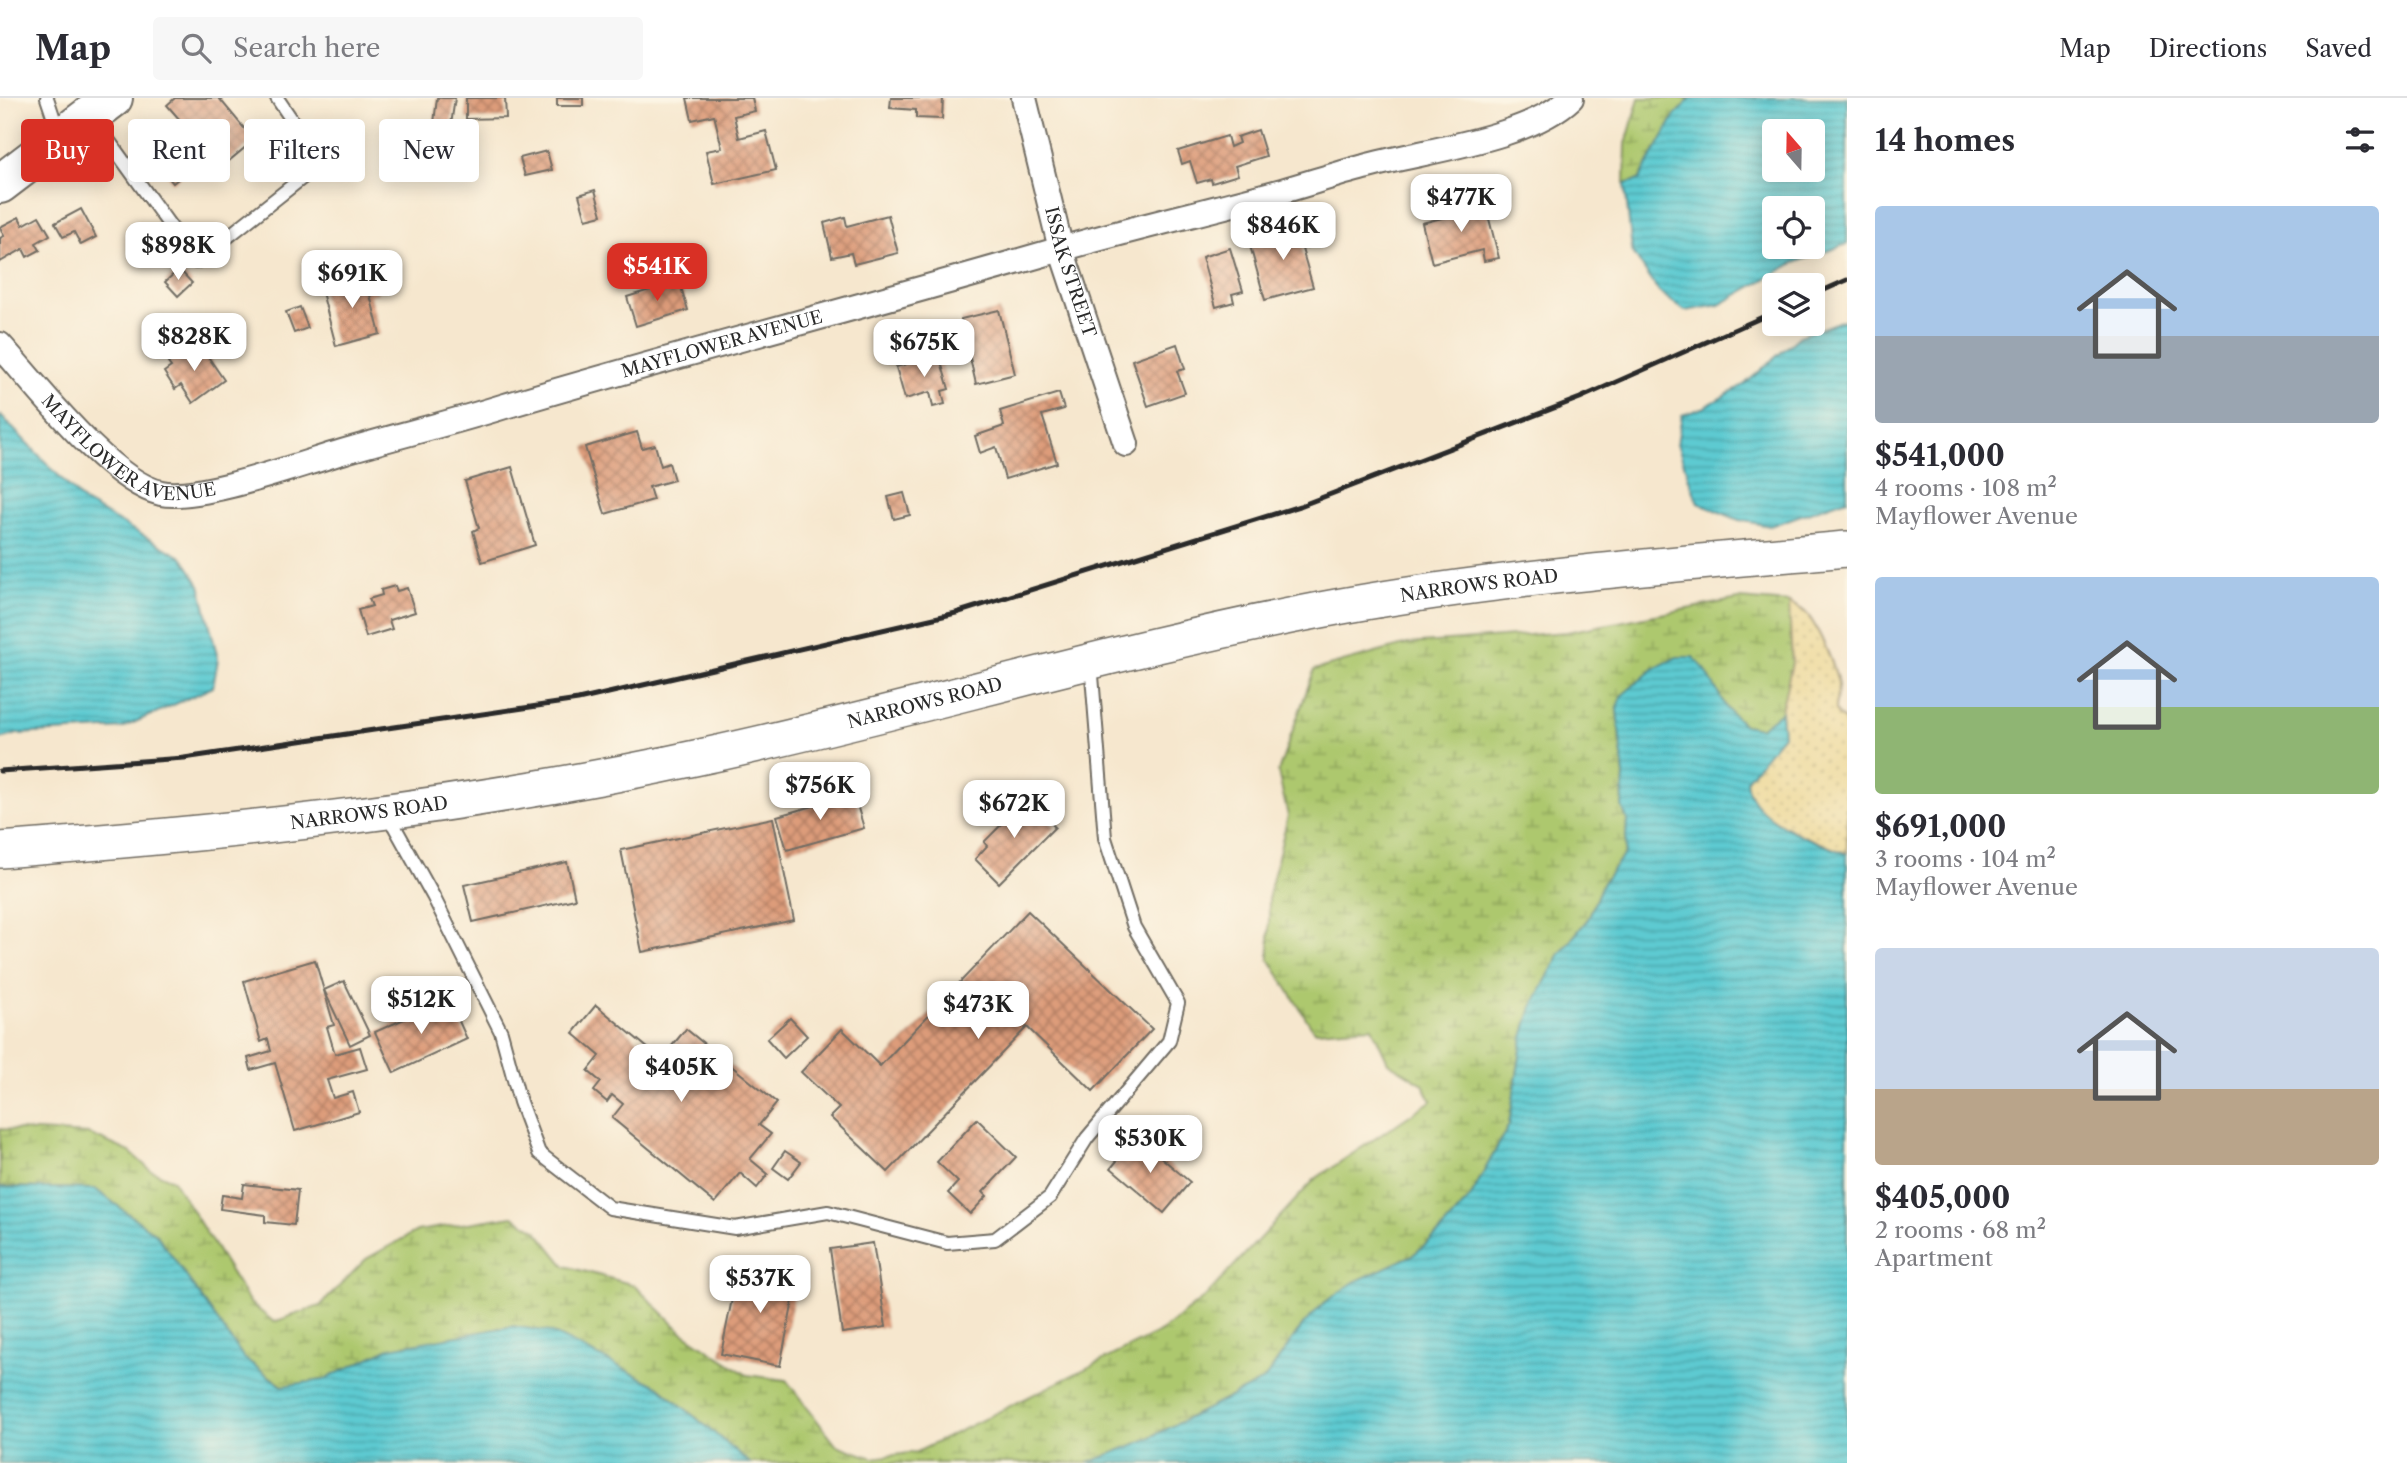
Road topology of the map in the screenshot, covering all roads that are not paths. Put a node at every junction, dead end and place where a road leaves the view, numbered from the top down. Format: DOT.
graph roads {
  1 [pos="47,98"];
  2 [pos="277,98"];
  3 [pos="1024,98"];
  4 [pos="1571,98"];
  5 [pos="102,107"];
  6 [pos="54,119"];
  7 [pos="86,119"];
  8 [pos="21,168"];
  9 [pos="0,184"];
  10 [pos="1061,249"];
  11 [pos="0,345"];
  12 [pos="1126,444"];
  13 [pos="1847,549"];
  14 [pos="1091,662"];
  15 [pos="386,813"];
  16 [pos="0,850"];
  1 -- 6 [label="lane"];
  2 -- 5 [label="lane"];
  3 -- 10 [label="street, ISSAK STREET"];
  4 -- 10 [label="street, MAYFLOWER AVENUE"];
  5 -- 7 [label="main road"];
  8 -- 9 [label="main road"];
  10 -- 11 [label="street, MAYFLOWER AVENUE"];
  10 -- 12 [label="street, ISSAK STREET"];
  13 -- 14 [label="main road, NARROWS ROAD"];
  14 -- 15 [label="main road, NARROWS ROAD"];
  14 -- 15 [label="lane"];
  15 -- 16 [label="main road, NARROWS ROAD"];
}
